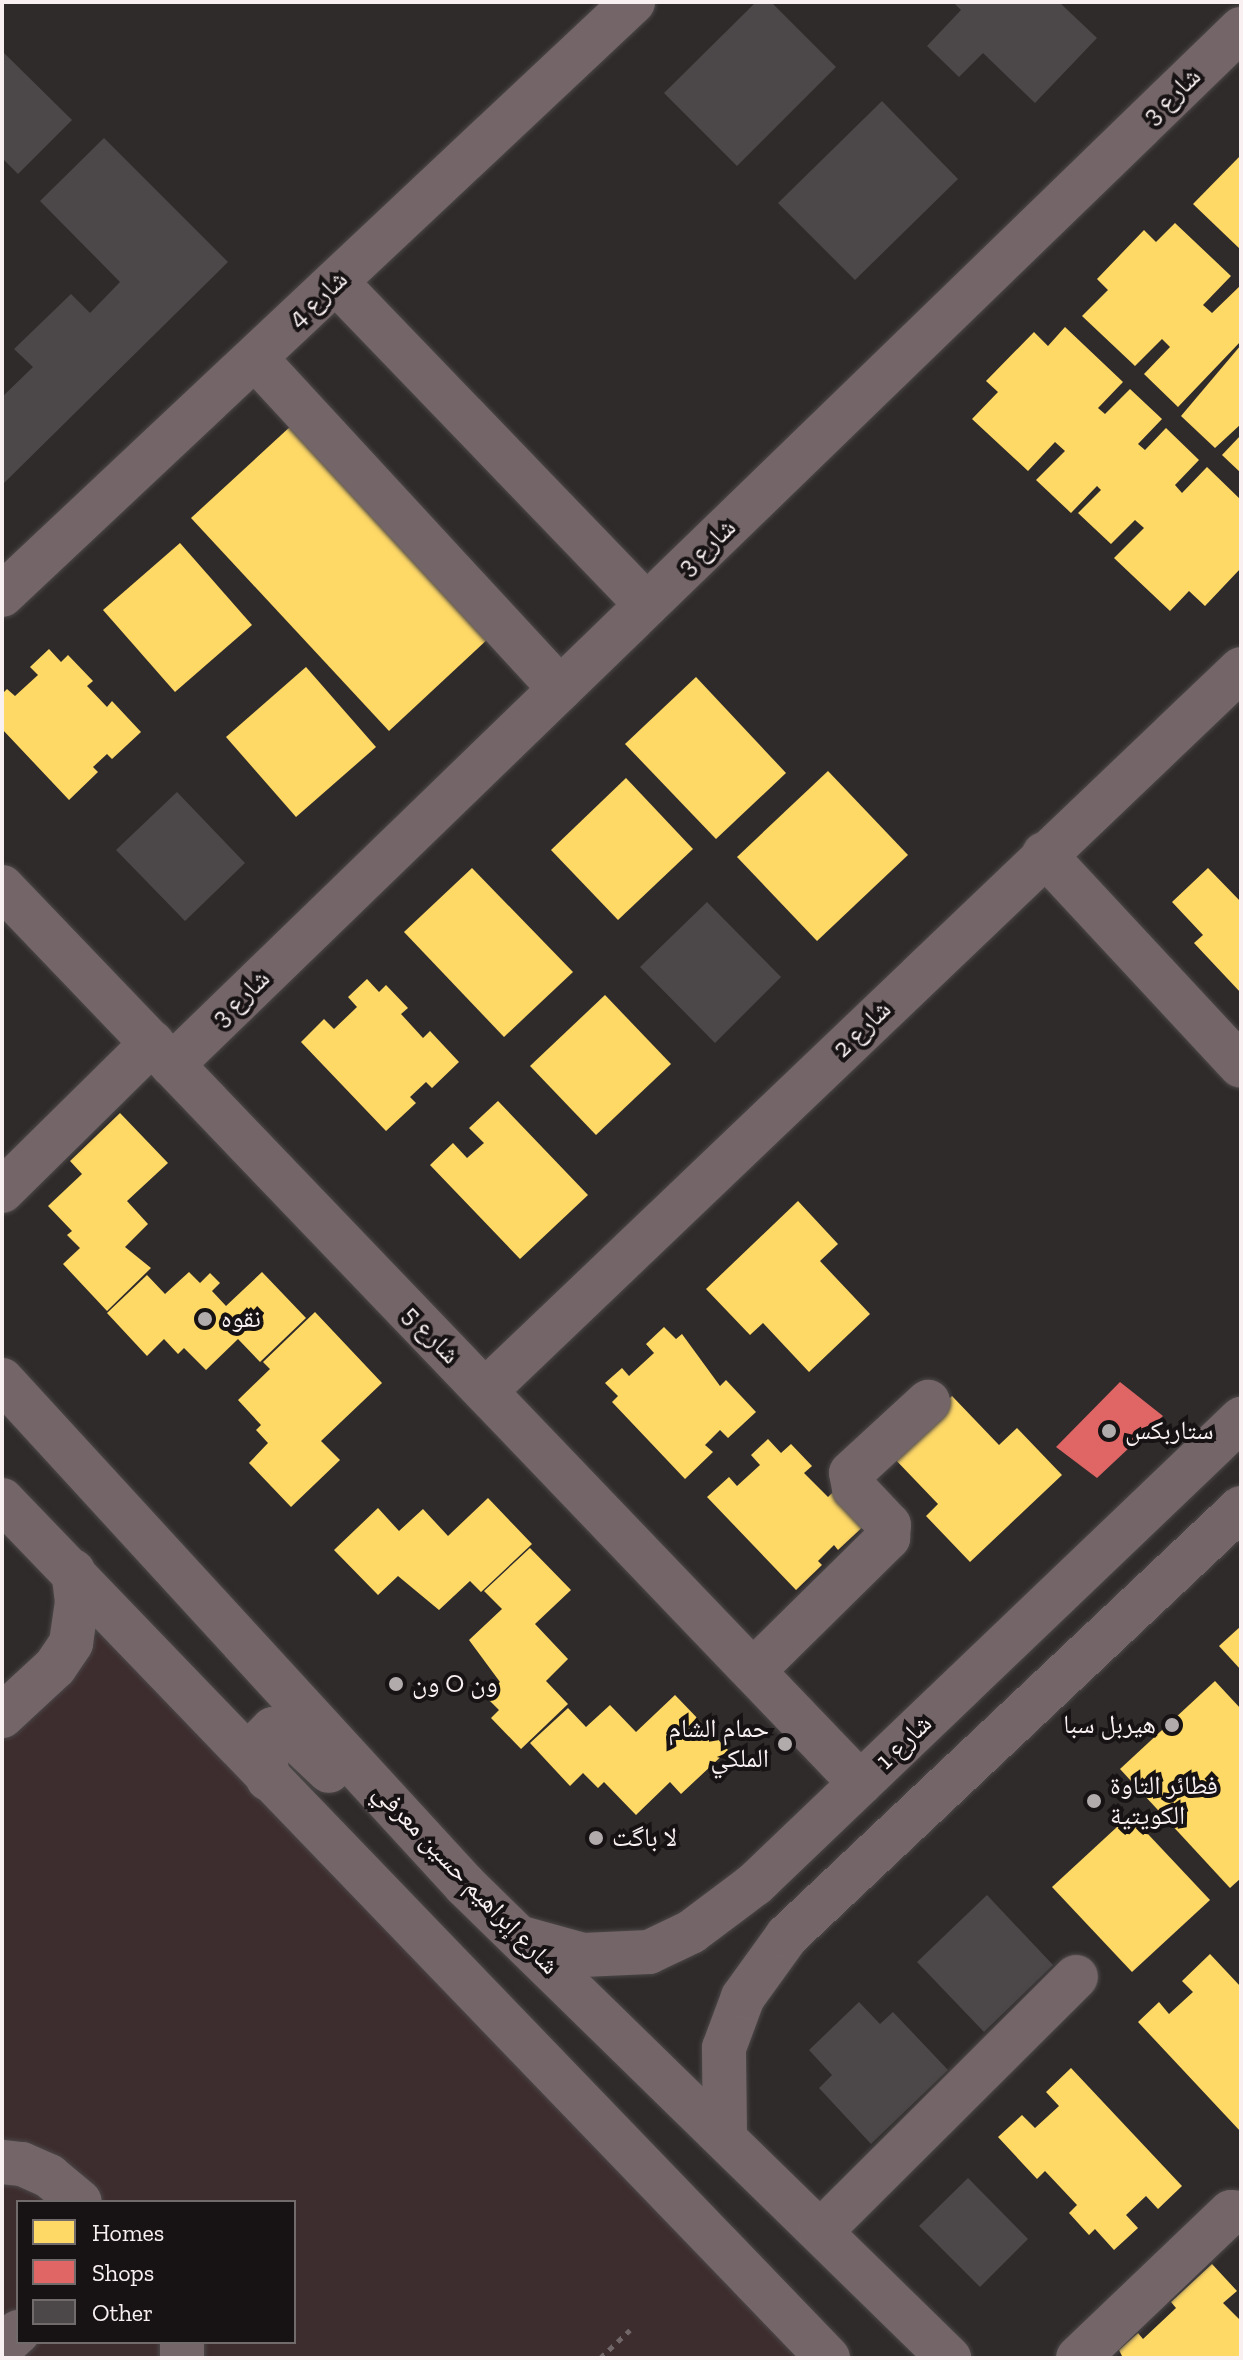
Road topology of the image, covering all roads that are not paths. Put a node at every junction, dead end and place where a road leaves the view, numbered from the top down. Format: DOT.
graph roads {
  1 [pos="633,2"];
  2 [pos="1241,29"];
  3 [pos="336,282"];
  4 [pos="255,358"];
  5 [pos="2,595"];
  6 [pos="647,605"];
  7 [pos="1241,669"];
  8 [pos="560,689"];
  9 [pos="1044,854"];
  10 [pos="2,887"];
  11 [pos="162,1054"];
  12 [pos="1241,1066"];
  13 [pos="2,1191"];
  14 [pos="2,1380"];
  15 [pos="485,1391"];
  16 [pos="928,1402"];
  17 [pos="1241,1419"];
  18 [pos="2,1500"];
  19 [pos="1241,1508"];
  20 [pos="73,1571"];
  21 [pos="753,1671"];
  22 [pos="2,1716"];
  23 [pos="268,1779"];
  24 [pos="860,1783"];
  25 [pos="755,1884"];
  26 [pos="465,1885"];
  27 [pos="787,1936"];
  28 [pos="517,1937"];
  29 [pos="1076,1977"];
  30 [pos="725,2135"];
  31 [pos="2,2162"];
  32 [pos="78,2200"];
  33 [pos="1241,2213"];
  34 [pos="821,2231"];
  35 [pos="828,2358"];
  36 [pos="949,2358"];
  37 [pos="1078,2358"];
  1 -- 3 [label="street, شارع 4"];
  2 -- 6 [label="street, شارع 3"];
  3 -- 4 [label="street, شارع 4"];
  3 -- 6 [label="street"];
  4 -- 5 [label="street, شارع 4"];
  4 -- 8 [label="street"];
  6 -- 8 [label="street, شارع 3"];
  7 -- 9 [label="street, شارع 2"];
  8 -- 11 [label="street, شارع 3"];
  9 -- 12 [label="street"];
  9 -- 15 [label="street, شارع 2"];
  10 -- 11 [label="street, شارع 5"];
  11 -- 13 [label="street, شارع 3"];
  11 -- 15 [label="street, شارع 5"];
  14 -- 26 [label="street, شارع إبراهيم حسين معرفي"];
  15 -- 21 [label="street, شارع 5"];
  16 -- 21 [label="street"];
  17 -- 24 [label="street, شارع 1"];
  18 -- 20 [label="street"];
  19 -- 27 [label="street"];
  20 -- 22 [label="street"];
  20 -- 23 [label="street"];
  21 -- 24 [label="street, شارع 5"];
  23 -- 26 [label="street"];
  23 -- 35 [label="street"];
  24 -- 25 [label="street, شارع 1"];
  25 -- 27 [label="street"];
  25 -- 28 [label="street, شارع 1"];
  26 -- 28 [label="street, شارع إبراهيم حسين معرفي"];
  27 -- 30 [label="street"];
  28 -- 30 [label="street, شارع إبراهيم حسين معرفي"];
  29 -- 34 [label="street"];
  30 -- 34 [label="street, شارع إبراهيم حسين معرفي"];
  31 -- 32 [label="street"];
  33 -- 37 [label="street"];
  34 -- 36 [label="street, شارع إبراهيم حسين معرفي"];
}
